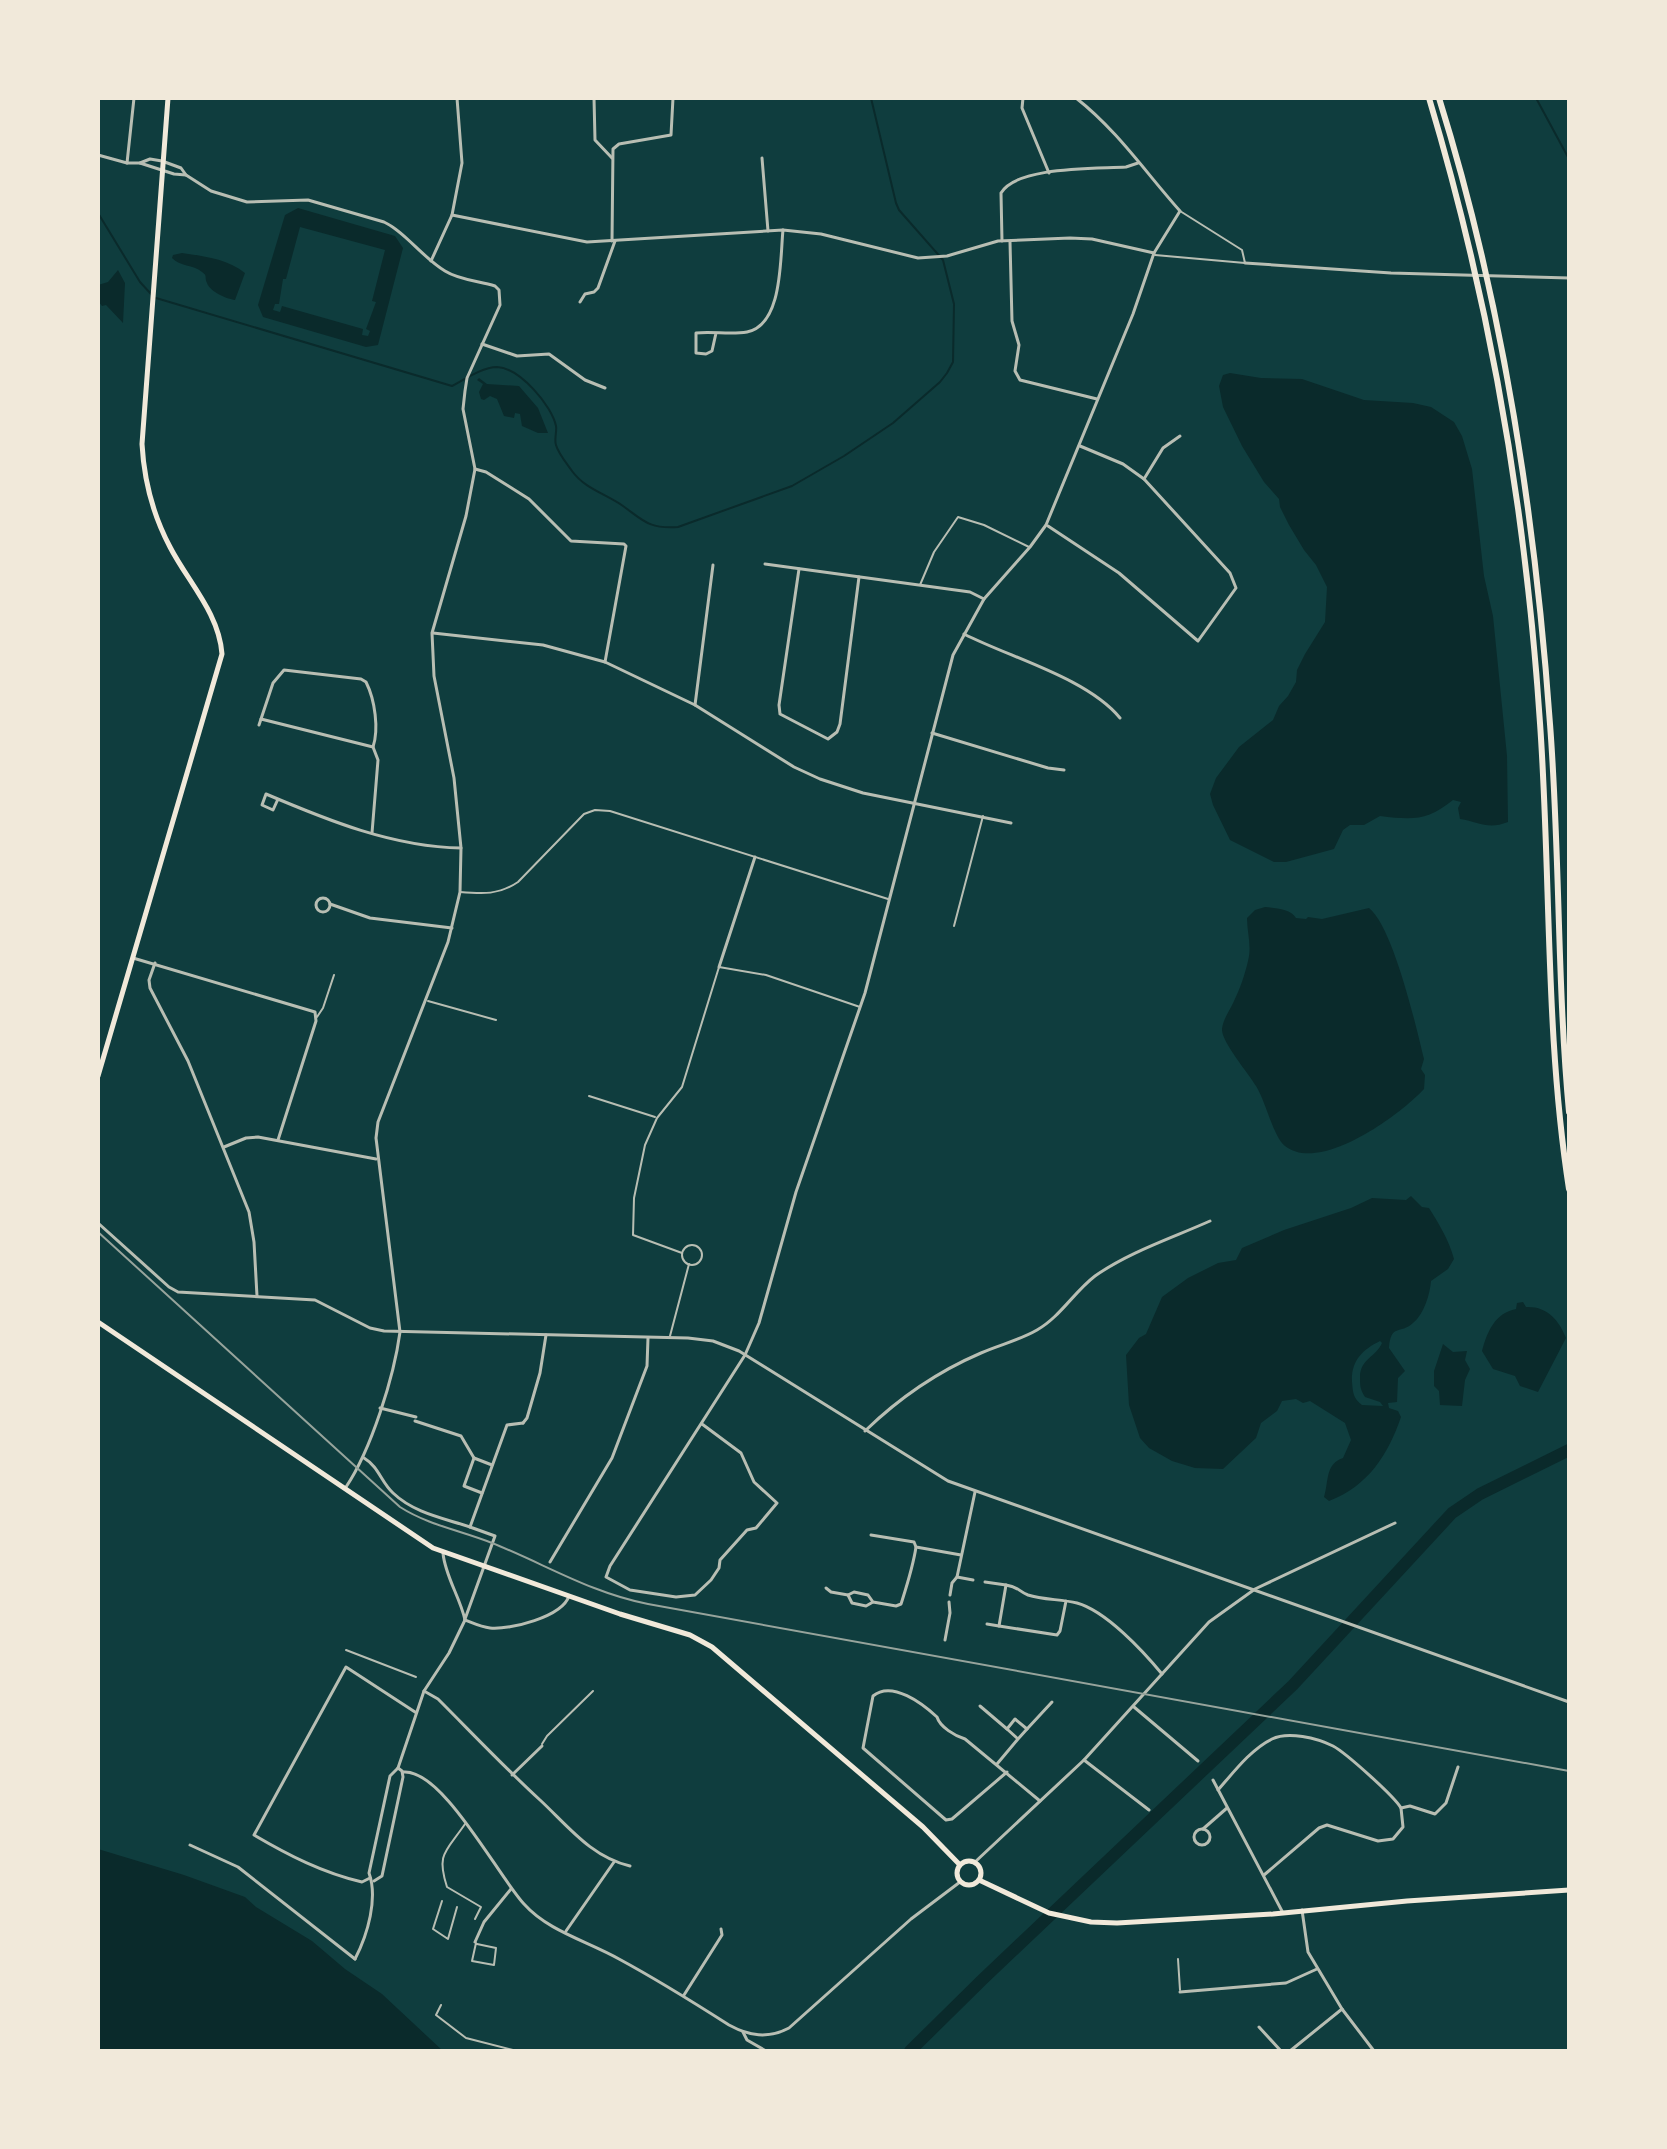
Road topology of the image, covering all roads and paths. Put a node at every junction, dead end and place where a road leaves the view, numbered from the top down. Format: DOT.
graph roads {
  1 [pos="134,98"];
  2 [pos="168,98"];
  3 [pos="457,98"];
  4 [pos="594,98"];
  5 [pos="673,98"];
  6 [pos="1023,98"];
  7 [pos="1076,98"];
  8 [pos="1429,98"];
  9 [pos="1439,98"];
  10 [pos="98,155"];
  11 [pos="612,158"];
  12 [pos="762,158"];
  13 [pos="162,161"];
  14 [pos="1140,162"];
  15 [pos="127,163"];
  16 [pos="140,163"];
  17 [pos="162,171"];
  18 [pos="1049,173"];
  19 [pos="186,175"];
  20 [pos="1180,211"];
  21 [pos="452,215"];
  22 [pos="783,230"];
  23 [pos="768,231"];
  24 [pos="614,241"];
  25 [pos="1002,241"];
  26 [pos="1010,242"];
  27 [pos="1154,254"];
  28 [pos="431,261"];
  29 [pos="1245,263"];
  30 [pos="1569,278"];
  31 [pos="580,302"];
  32 [pos="716,333"];
  33 [pos="482,344"];
  34 [pos="605,388"];
  35 [pos="1098,399"];
  36 [pos="1180,436"];
  37 [pos="1080,446"];
  38 [pos="475,469"];
  39 [pos="1144,479"];
  40 [pos="1046,525"];
  41 [pos="1030,547"];
  42 [pos="765,564"];
  43 [pos="713,565"];
  44 [pos="799,569"];
  45 [pos="859,577"];
  46 [pos="920,585"];
  47 [pos="984,599"];
  48 [pos="432,633"];
  49 [pos="964,634"];
  50 [pos="605,662"];
  51 [pos="695,705"];
  52 [pos="1120,718"];
  53 [pos="932,733"];
  54 [pos="373,747"];
  55 [pos="1064,770"];
  56 [pos="278,799"];
  57 [pos="913,803"];
  58 [pos="983,816"];
  59 [pos="1011,823"];
  60 [pos="372,833"];
  61 [pos="461,848"];
  62 [pos="755,857"];
  63 [pos="460,892"];
  64 [pos="889,899"];
  65 [pos="330,904"];
  66 [pos="954,926"];
  67 [pos="452,928"];
  68 [pos="133,958"];
  69 [pos="155,963"];
  70 [pos="719,967"];
  71 [pos="334,975"];
  72 [pos="425,1000"];
  73 [pos="860,1007"];
  74 [pos="316,1018"];
  75 [pos="496,1020"];
  76 [pos="98,1076"];
  77 [pos="589,1096"];
  78 [pos="1569,1112"];
  79 [pos="657,1118"];
  80 [pos="278,1140"];
  81 [pos="223,1147"];
  82 [pos="376,1159"];
  83 [pos="1569,1189"];
  84 [pos="1210,1221"];
  85 [pos="98,1223"];
  86 [pos="682,1253"];
  87 [pos="689,1264"];
  88 [pos="257,1296"];
  89 [pos="98,1322"];
  90 [pos="400,1332"];
  91 [pos="546,1335"];
  92 [pos="648,1338"];
  93 [pos="670,1338"];
  94 [pos="745,1355"];
  95 [pos="380,1408"];
  96 [pos="702,1424"];
  97 [pos="865,1431"];
  98 [pos="364,1458"];
  99 [pos="474,1458"];
  100 [pos="492,1465"];
  101 [pos="346,1488"];
  102 [pos="976,1491"];
  103 [pos="482,1493"];
  104 [pos="1395,1523"];
  105 [pos="470,1527"];
  106 [pos="871,1535"];
  107 [pos="916,1547"];
  108 [pos="443,1553"];
  109 [pos="961,1555"];
  110 [pos="550,1562"];
  111 [pos="484,1566"];
  112 [pos="957,1577"];
  113 [pos="973,1580"];
  114 [pos="985,1582"];
  115 [pos="1006,1585"];
  116 [pos="826,1588"];
  117 [pos="1255,1589"];
  118 [pos="848,1595"];
  119 [pos="950,1595"];
  120 [pos="568,1600"];
  121 [pos="1066,1601"];
  122 [pos="873,1602"];
  123 [pos="949,1602"];
  124 [pos="465,1620"];
  125 [pos="987,1624"];
  126 [pos="999,1626"];
  127 [pos="945,1640"];
  128 [pos="346,1650"];
  129 [pos="1162,1674"];
  130 [pos="416,1677"];
  131 [pos="424,1691"];
  132 [pos="593,1691"];
  133 [pos="1052,1702"];
  134 [pos="1569,1702"];
  135 [pos="980,1706"];
  136 [pos="1134,1707"];
  137 [pos="415,1712"];
  138 [pos="1007,1729"];
  139 [pos="1027,1729"];
  140 [pos="1018,1739"];
  141 [pos="542,1746"];
  142 [pos="1084,1760"];
  143 [pos="1198,1761"];
  144 [pos="997,1764"];
  145 [pos="1458,1767"];
  146 [pos="398,1768"];
  147 [pos="403,1772"];
  148 [pos="1007,1772"];
  149 [pos="512,1775"];
  150 [pos="1213,1780"];
  151 [pos="1218,1790"];
  152 [pos="1040,1801"];
  153 [pos="1227,1808"];
  154 [pos="1401,1808"];
  155 [pos="1149,1810"];
  156 [pos="466,1823"];
  157 [pos="1202,1830"];
  158 [pos="190,1845"];
  159 [pos="614,1862"];
  160 [pos="975,1862"];
  161 [pos="960,1865"];
  162 [pos="630,1866"];
  163 [pos="1264,1875"];
  164 [pos="372,1879"];
  165 [pos="979,1880"];
  166 [pos="960,1882"];
  167 [pos="511,1889"];
  168 [pos="1569,1890"];
  169 [pos="442,1901"];
  170 [pos="457,1907"];
  171 [pos="1302,1910"];
  172 [pos="1283,1913"];
  173 [pos="475,1919"];
  174 [pos="721,1929"];
  175 [pos="565,1932"];
  176 [pos="476,1943"];
  177 [pos="1178,1959"];
  178 [pos="1317,1969"];
  179 [pos="1180,1992"];
  180 [pos="683,1996"];
  181 [pos="441,2005"];
  182 [pos="1342,2009"];
  183 [pos="1259,2027"];
  184 [pos="743,2032"];
  185 [pos="517,2051"];
  186 [pos="766,2051"];
  187 [pos="1281,2051"];
  188 [pos="1290,2051"];
  189 [pos="1374,2051"];
  1 -- 15 [label="street"];
  2 -- 13 [label="main road"];
  3 -- 21 [label="street"];
  4 -- 11 [label="street"];
  5 -- 11 [label="street"];
  6 -- 18 [label="street"];
  7 -- 14 [label="street"];
  8 -- 83 [label="highway"];
  9 -- 78 [label="highway"];
  10 -- 15 [label="street"];
  11 -- 24 [label="street"];
  12 -- 23 [label="street"];
  13 -- 16 [label="street"];
  13 -- 17 [label="main road"];
  13 -- 19 [label="street"];
  14 -- 18 [label="street"];
  14 -- 20 [label="street"];
  15 -- 16 [label="street"];
  16 -- 17 [label="street"];
  17 -- 19 [label="street"];
  17 -- 68 [label="main road"];
  18 -- 25 [label="street"];
  19 -- 28 [label="street"];
  20 -- 27 [label="street"];
  20 -- 29 [label="lane"];
  21 -- 24 [label="street"];
  21 -- 28 [label="street"];
  22 -- 23 [label="street"];
  22 -- 25 [label="street"];
  22 -- 32 [label="street"];
  23 -- 24 [label="street"];
  24 -- 31 [label="street"];
  25 -- 26 [label="street"];
  26 -- 27 [label="street"];
  26 -- 35 [label="street"];
  27 -- 29 [label="lane"];
  27 -- 35 [label="street"];
  28 -- 33 [label="street"];
  29 -- 30 [label="street"];
  32 -- 32 [label="street"];
  33 -- 34 [label="street"];
  33 -- 38 [label="street"];
  35 -- 37 [label="street"];
  36 -- 39 [label="street"];
  37 -- 39 [label="street"];
  37 -- 40 [label="street"];
  38 -- 48 [label="street"];
  38 -- 50 [label="street"];
  39 -- 40 [label="street"];
  40 -- 41 [label="street"];
  41 -- 46 [label="lane"];
  41 -- 47 [label="street"];
  42 -- 44 [label="street"];
  43 -- 51 [label="street"];
  44 -- 45 [label="street"];
  44 -- 45 [label="street"];
  45 -- 46 [label="street"];
  46 -- 47 [label="street"];
  47 -- 49 [label="street"];
  48 -- 50 [label="street"];
  48 -- 61 [label="street"];
  49 -- 52 [label="street"];
  49 -- 53 [label="street"];
  50 -- 51 [label="street"];
  51 -- 57 [label="street"];
  53 -- 55 [label="street"];
  53 -- 57 [label="street"];
  54 -- 54 [label="street"];
  54 -- 60 [label="street"];
  56 -- 60 [label="street"];
  57 -- 58 [label="street"];
  57 -- 64 [label="street"];
  58 -- 59 [label="street"];
  58 -- 66 [label="lane"];
  60 -- 61 [label="street"];
  61 -- 63 [label="street"];
  62 -- 63 [label="lane"];
  62 -- 64 [label="lane"];
  62 -- 70 [label="street"];
  63 -- 67 [label="street"];
  64 -- 73 [label="street"];
  65 -- 67 [label="street"];
  67 -- 72 [label="street"];
  68 -- 69 [label="street"];
  68 -- 76 [label="main road"];
  69 -- 74 [label="street"];
  69 -- 81 [label="street"];
  70 -- 73 [label="lane"];
  70 -- 79 [label="lane"];
  71 -- 74 [label="lane"];
  72 -- 75 [label="lane"];
  72 -- 82 [label="street"];
  73 -- 94 [label="street"];
  74 -- 80 [label="street"];
  77 -- 79 [label="lane"];
  79 -- 86 [label="lane"];
  80 -- 81 [label="street"];
  80 -- 82 [label="street"];
  81 -- 88 [label="street"];
  82 -- 90 [label="street"];
  84 -- 97 [label="street"];
  85 -- 88 [label="street"];
  86 -- 87 [label="lane"];
  86 -- 87 [label="lane"];
  87 -- 93 [label="lane"];
  88 -- 90 [label="street"];
  89 -- 101 [label="main road"];
  90 -- 91 [label="street"];
  90 -- 95 [label="street"];
  91 -- 92 [label="street"];
  91 -- 100 [label="street"];
  92 -- 93 [label="street"];
  92 -- 110 [label="street"];
  93 -- 94 [label="street"];
  94 -- 96 [label="street"];
  94 -- 97 [label="street"];
  95 -- 98 [label="street"];
  95 -- 99 [label="street"];
  96 -- 96 [label="street"];
  97 -- 102 [label="street"];
  98 -- 101 [label="street"];
  98 -- 105 [label="street"];
  99 -- 100 [label="street"];
  99 -- 103 [label="street"];
  100 -- 103 [label="street"];
  101 -- 108 [label="main road"];
  102 -- 109 [label="street"];
  102 -- 117 [label="street"];
  103 -- 105 [label="street"];
  104 -- 117 [label="street"];
  105 -- 111 [label="street"];
  106 -- 107 [label="street"];
  107 -- 109 [label="street"];
  107 -- 122 [label="street"];
  108 -- 111 [label="main road"];
  108 -- 124 [label="street"];
  109 -- 112 [label="street"];
  111 -- 120 [label="main road"];
  111 -- 124 [label="street"];
  112 -- 113 [label="street"];
  112 -- 119 [label="street"];
  114 -- 115 [label="street"];
  115 -- 121 [label="street"];
  115 -- 126 [label="street"];
  116 -- 118 [label="street"];
  117 -- 129 [label="street"];
  117 -- 134 [label="street"];
  118 -- 122 [label="street"];
  118 -- 122 [label="street"];
  120 -- 124 [label="street"];
  120 -- 161 [label="main road"];
  121 -- 126 [label="street"];
  121 -- 129 [label="street"];
  123 -- 127 [label="street"];
  124 -- 131 [label="street"];
  125 -- 126 [label="street"];
  128 -- 130 [label="lane"];
  129 -- 136 [label="street"];
  131 -- 137 [label="street"];
  131 -- 149 [label="street"];
  132 -- 141 [label="lane"];
  133 -- 139 [label="street"];
  135 -- 138 [label="street"];
  136 -- 142 [label="street"];
  136 -- 143 [label="street"];
  137 -- 146 [label="street"];
  137 -- 164 [label="street"];
  138 -- 139 [label="street"];
  138 -- 140 [label="street"];
  139 -- 140 [label="street"];
  140 -- 144 [label="street"];
  141 -- 149 [label="street"];
  142 -- 152 [label="street"];
  142 -- 155 [label="street"];
  144 -- 148 [label="street"];
  144 -- 148 [label="street"];
  145 -- 154 [label="street"];
  146 -- 147 [label="street"];
  146 -- 164 [label="street"];
  147 -- 156 [label="street"];
  147 -- 164 [label="street"];
  148 -- 152 [label="street"];
  149 -- 159 [label="street"];
  150 -- 151 [label="street"];
  151 -- 153 [label="street"];
  151 -- 154 [label="street"];
  152 -- 160 [label="street"];
  153 -- 157 [label="street"];
  153 -- 163 [label="street"];
  154 -- 163 [label="street"];
  156 -- 167 [label="street"];
  156 -- 173 [label="lane"];
  158 -- 164 [label="street"];
  159 -- 162 [label="street"];
  159 -- 175 [label="street"];
  160 -- 161 [label="main road"];
  160 -- 165 [label="main road"];
  161 -- 166 [label="main road"];
  163 -- 172 [label="street"];
  165 -- 166 [label="main road"];
  165 -- 172 [label="main road"];
  166 -- 184 [label="street"];
  167 -- 175 [label="street"];
  167 -- 176 [label="street"];
  168 -- 171 [label="main road"];
  169 -- 170 [label="lane"];
  171 -- 172 [label="main road"];
  171 -- 178 [label="street"];
  174 -- 180 [label="street"];
  175 -- 180 [label="street"];
  176 -- 176 [label="lane"];
  177 -- 179 [label="lane"];
  178 -- 179 [label="street"];
  178 -- 182 [label="street"];
  180 -- 184 [label="street"];
  181 -- 185 [label="lane"];
  182 -- 188 [label="street"];
  182 -- 189 [label="street"];
  183 -- 187 [label="street"];
  184 -- 186 [label="street"];
}
